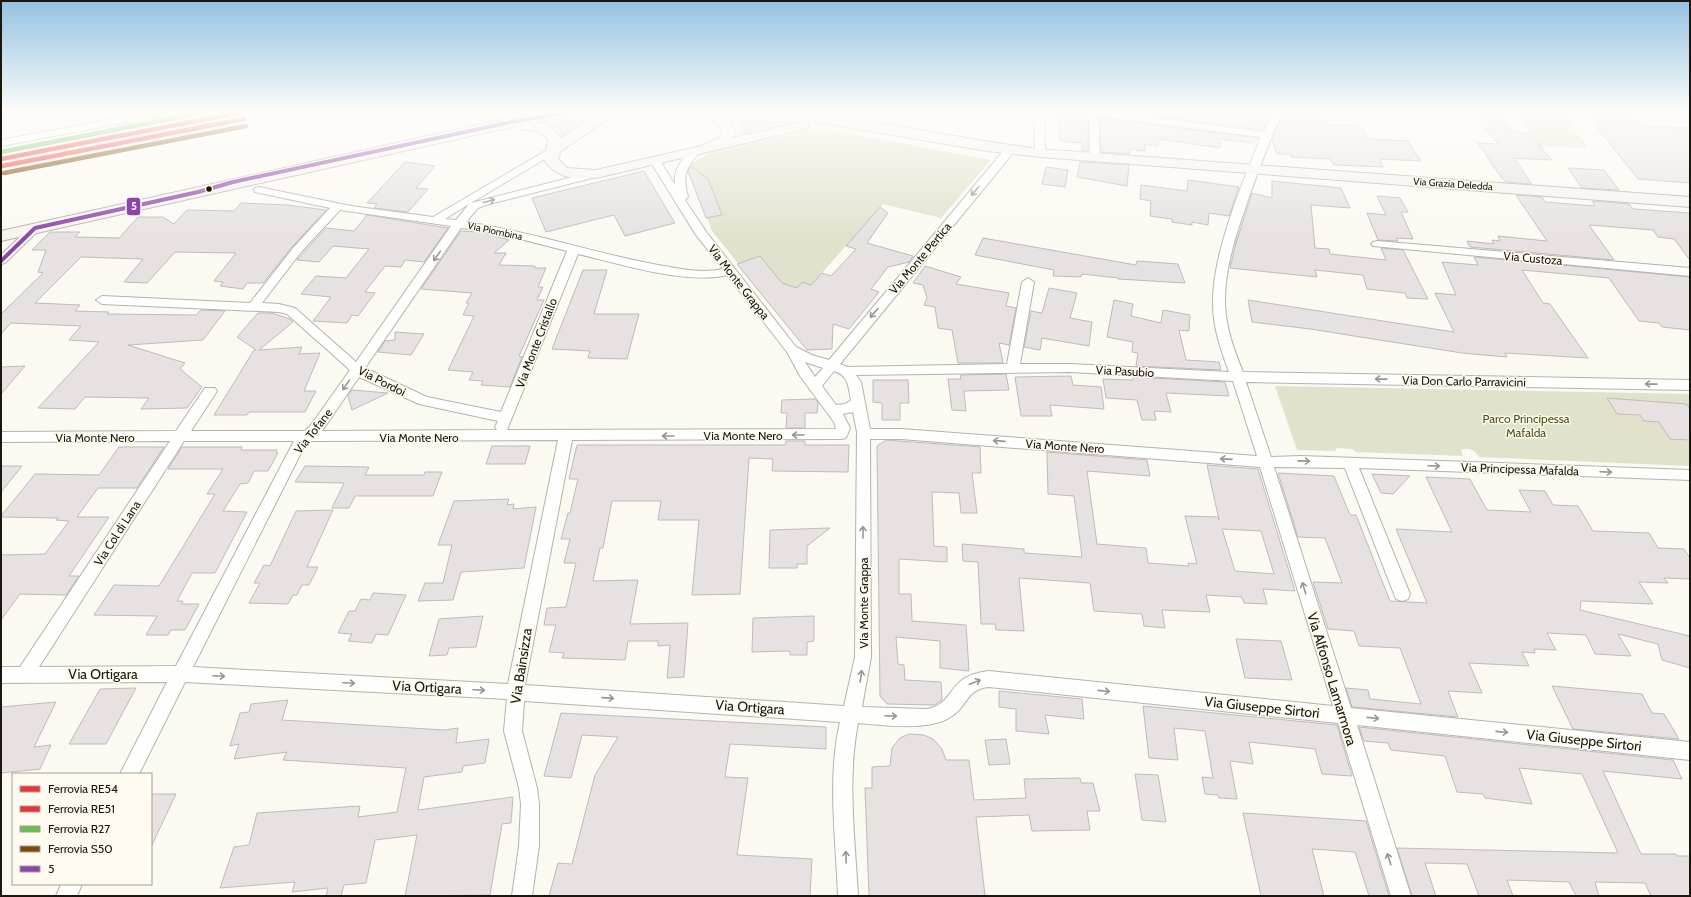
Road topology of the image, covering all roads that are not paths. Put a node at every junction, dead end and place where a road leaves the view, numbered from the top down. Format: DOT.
graph roads {
  1 [pos="364,154"];
  2 [pos="390,154"];
  3 [pos="546,154"];
  4 [pos="553,154"];
  5 [pos="684,154"];
  6 [pos="696,154"];
  7 [pos="1006,154"];
  8 [pos="1049,154"];
  9 [pos="1095,154"];
  10 [pos="1259,154"];
  11 [pos="1095,158"];
  12 [pos="655,161"];
  13 [pos="1253,170"];
  14 [pos="596,174"];
  15 [pos="259,190"];
  16 [pos="198,192"];
  17 [pos="1690,202"];
  18 [pos="338,206"];
  19 [pos="688,213"];
  20 [pos="436,220"];
  21 [pos="459,224"];
  22 [pos="35,228"];
  23 [pos="1,236"];
  24 [pos="1377,244"];
  25 [pos="574,249"];
  26 [pos="1,261"];
  27 [pos="730,271"];
  28 [pos="1690,272"];
  29 [pos="1028,282"];
  30 [pos="102,300"];
  31 [pos="253,307"];
  32 [pos="792,350"];
  33 [pos="831,366"];
  34 [pos="358,369"];
  35 [pos="1013,369"];
  36 [pos="847,371"];
  37 [pos="1238,376"];
  38 [pos="814,385"];
  39 [pos="1690,385"];
  40 [pos="210,391"];
  41 [pos="857,401"];
  42 [pos="833,410"];
  43 [pos="506,418"];
  44 [pos="864,434"];
  45 [pos="837,435"];
  46 [pos="180,436"];
  47 [pos="566,436"];
  48 [pos="1,437"];
  49 [pos="308,437"];
  50 [pos="498,437"];
  51 [pos="1265,462"];
  52 [pos="1350,462"];
  53 [pos="1690,475"];
  54 [pos="1402,594"];
  55 [pos="24,674"];
  56 [pos="180,674"];
  57 [pos="1,675"];
  58 [pos="516,692"];
  59 [pos="852,714"];
  60 [pos="1344,715"];
  61 [pos="1689,754"];
  62 [pos="129,773"];
  63 [pos="72,885"];
  64 [pos="66,896"];
  65 [pos="522,896"];
  66 [pos="848,896"];
  67 [pos="1401,896"];
  1 -- 16 [label="main road"];
  2 -- 16 [label="main road"];
  3 -- 20 [label="street"];
  4 -- 14 [label="main road"];
  5 -- 12 [label="main road, Via Monte Grappa"];
  6 -- 19 [label="street, Via Monte Grappa"];
  7 -- 33 [label="street, Via Monte Pertica, one-way"];
  8 -- 11 [label="main road, Via Grazia Deledda"];
  9 -- 11 [label="street"];
  10 -- 13 [label="street"];
  11 -- 13 [label="main road, Via Grazia Deledda"];
  12 -- 14 [label="main road"];
  12 -- 19 [label="street, Via Monte Grappa"];
  13 -- 17 [label="main road, Via Grazia Deledda"];
  13 -- 37 [label="street"];
  21 -- 14 [label="street, Via Tofane, one-way"];
  15 -- 18 [label="street, Via Piombina"];
  16 -- 22 [label="main road"];
  18 -- 20 [label="street, Via Piombina"];
  18 -- 31 [label="street"];
  19 -- 27 [label="street, Via Monte Grappa"];
  20 -- 21 [label="street, Via Piombina"];
  21 -- 25 [label="street, Via Piombina"];
  21 -- 34 [label="street, Via Tofane, one-way"];
  22 -- 23 [label="main road"];
  22 -- 26 [label="street"];
  24 -- 28 [label="street, Via Custoza"];
  25 -- 27 [label="street, Via Piombina"];
  25 -- 43 [label="street, Via Monte Cristallo"];
  27 -- 32 [label="street, Via Monte Grappa"];
  29 -- 35 [label="street"];
  30 -- 31 [label="street, Via Pordoi"];
  31 -- 34 [label="street, Via Pordoi"];
  32 -- 33 [label="street, Via Monte Grappa"];
  32 -- 38 [label="street, Via Monte Grappa"];
  33 -- 36 [label="street, Via Monte Grappa"];
  33 -- 38 [label="street"];
  34 -- 43 [label="street, Via Pordoi"];
  34 -- 49 [label="street, Via Tofane, one-way"];
  35 -- 36 [label="street, Via Pasubio"];
  35 -- 37 [label="street, Via Pasubio"];
  36 -- 41 [label="street, Via Monte Grappa"];
  39 -- 37 [label="street, Via Don Carlo Parravicini, one-way"];
  37 -- 51 [label="street, Via Alfonso Lamarmora"];
  38 -- 42 [label="street, Via Monte Grappa"];
  40 -- 46 [label="street, Via Col di Lana"];
  41 -- 42 [label="street"];
  41 -- 44 [label="street, Via Monte Grappa"];
  42 -- 45 [label="street, Via Monte Grappa"];
  43 -- 50 [label="street, Via Monte Cristallo"];
  51 -- 44 [label="street, Via Monte Nero, one-way"];
  59 -- 44 [label="street, Via Monte Grappa, one-way"];
  45 -- 47 [label="street, Via Monte Nero, one-way"];
  46 -- 48 [label="street, Via Monte Nero"];
  46 -- 49 [label="street, Via Monte Nero"];
  46 -- 55 [label="street, Via Col di Lana"];
  47 -- 50 [label="street, Via Monte Nero"];
  47 -- 58 [label="street, Via Bainsizza"];
  49 -- 50 [label="street, Via Monte Nero"];
  49 -- 56 [label="street, Via Tofane"];
  51 -- 52 [label="street, Via Principessa Mafalda, one-way"];
  60 -- 51 [label="street, Via Alfonso Lamarmora, one-way"];
  52 -- 53 [label="street, Via Principessa Mafalda, one-way"];
  52 -- 54 [label="street"];
  55 -- 56 [label="street, Via Ortigara"];
  55 -- 57 [label="street, Via Ortigara"];
  56 -- 58 [label="street, Via Ortigara, one-way"];
  56 -- 62 [label="street, Via Tofane"];
  58 -- 59 [label="street, Via Ortigara, one-way"];
  58 -- 65 [label="street, Via Bainsizza"];
  59 -- 60 [label="street, Via Giuseppe Sirtori, one-way"];
  66 -- 59 [label="street, Via Monte Grappa, one-way"];
  60 -- 61 [label="street, Via Giuseppe Sirtori, one-way"];
  67 -- 60 [label="street, Via Alfonso Lamarmora, one-way"];
  63 -- 64 [label="street"];
}
